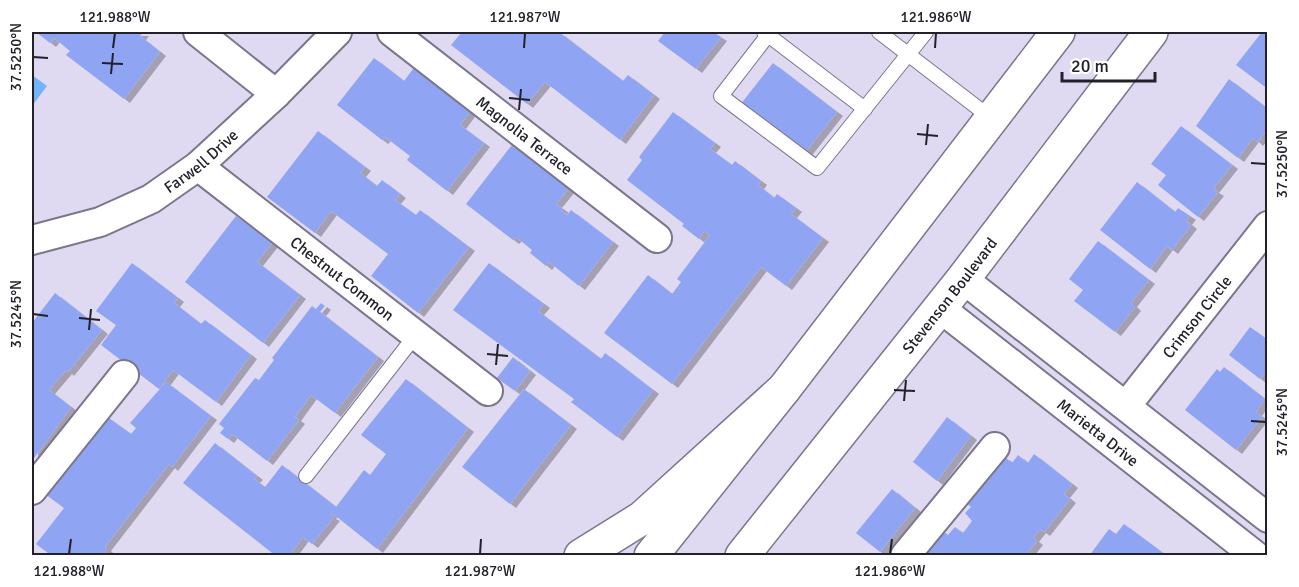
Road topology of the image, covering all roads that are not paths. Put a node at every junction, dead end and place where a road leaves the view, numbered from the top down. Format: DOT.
graph roads {
  1 [pos="198,32"];
  2 [pos="337,32"];
  3 [pos="392,32"];
  4 [pos="879,32"];
  5 [pos="926,32"];
  6 [pos="1058,32"];
  7 [pos="1151,32"];
  8 [pos="766,33"];
  9 [pos="908,54"];
  10 [pos="276,94"];
  11 [pos="865,109"];
  12 [pos="991,118"];
  13 [pos="198,166"];
  14 [pos="1268,226"];
  15 [pos="657,238"];
  16 [pos="32,240"];
  17 [pos="963,279"];
  18 [pos="939,308"];
  19 [pos="415,336"];
  20 [pos="124,375"];
  21 [pos="784,389"];
  22 [pos="488,391"];
  23 [pos="1126,406"];
  24 [pos="995,447"];
  25 [pos="306,476"];
  26 [pos="32,490"];
  27 [pos="1268,518"];
  28 [pos="581,555"];
  29 [pos="651,555"];
  30 [pos="742,555"];
  31 [pos="905,555"];
  32 [pos="1256,555"];
  1 -- 10 [label="street"];
  2 -- 10 [label="street, Farwell Drive"];
  3 -- 15 [label="street, Magnolia Terrace"];
  4 -- 9 [label="lane"];
  5 -- 9 [label="lane"];
  6 -- 12 [label="main road"];
  7 -- 17 [label="main road, Stevenson Boulevard"];
  8 -- 11 [label="lane"];
  8 -- 11 [label="lane"];
  9 -- 11 [label="lane"];
  9 -- 12 [label="lane"];
  10 -- 13 [label="street, Farwell Drive"];
  12 -- 21 [label="main road"];
  13 -- 16 [label="street, Farwell Drive"];
  13 -- 19 [label="street, Chestnut Common"];
  14 -- 23 [label="street, Crimson Circle"];
  17 -- 18 [label="main road, Stevenson Boulevard"];
  17 -- 23 [label="street"];
  18 -- 30 [label="main road, Stevenson Boulevard"];
  18 -- 32 [label="street, Marietta Drive"];
  19 -- 22 [label="street, Chestnut Common"];
  19 -- 25 [label="lane"];
  20 -- 26 [label="street"];
  21 -- 28 [label="main road"];
  21 -- 29 [label="main road"];
  23 -- 27 [label="street"];
  24 -- 31 [label="street"];
}
